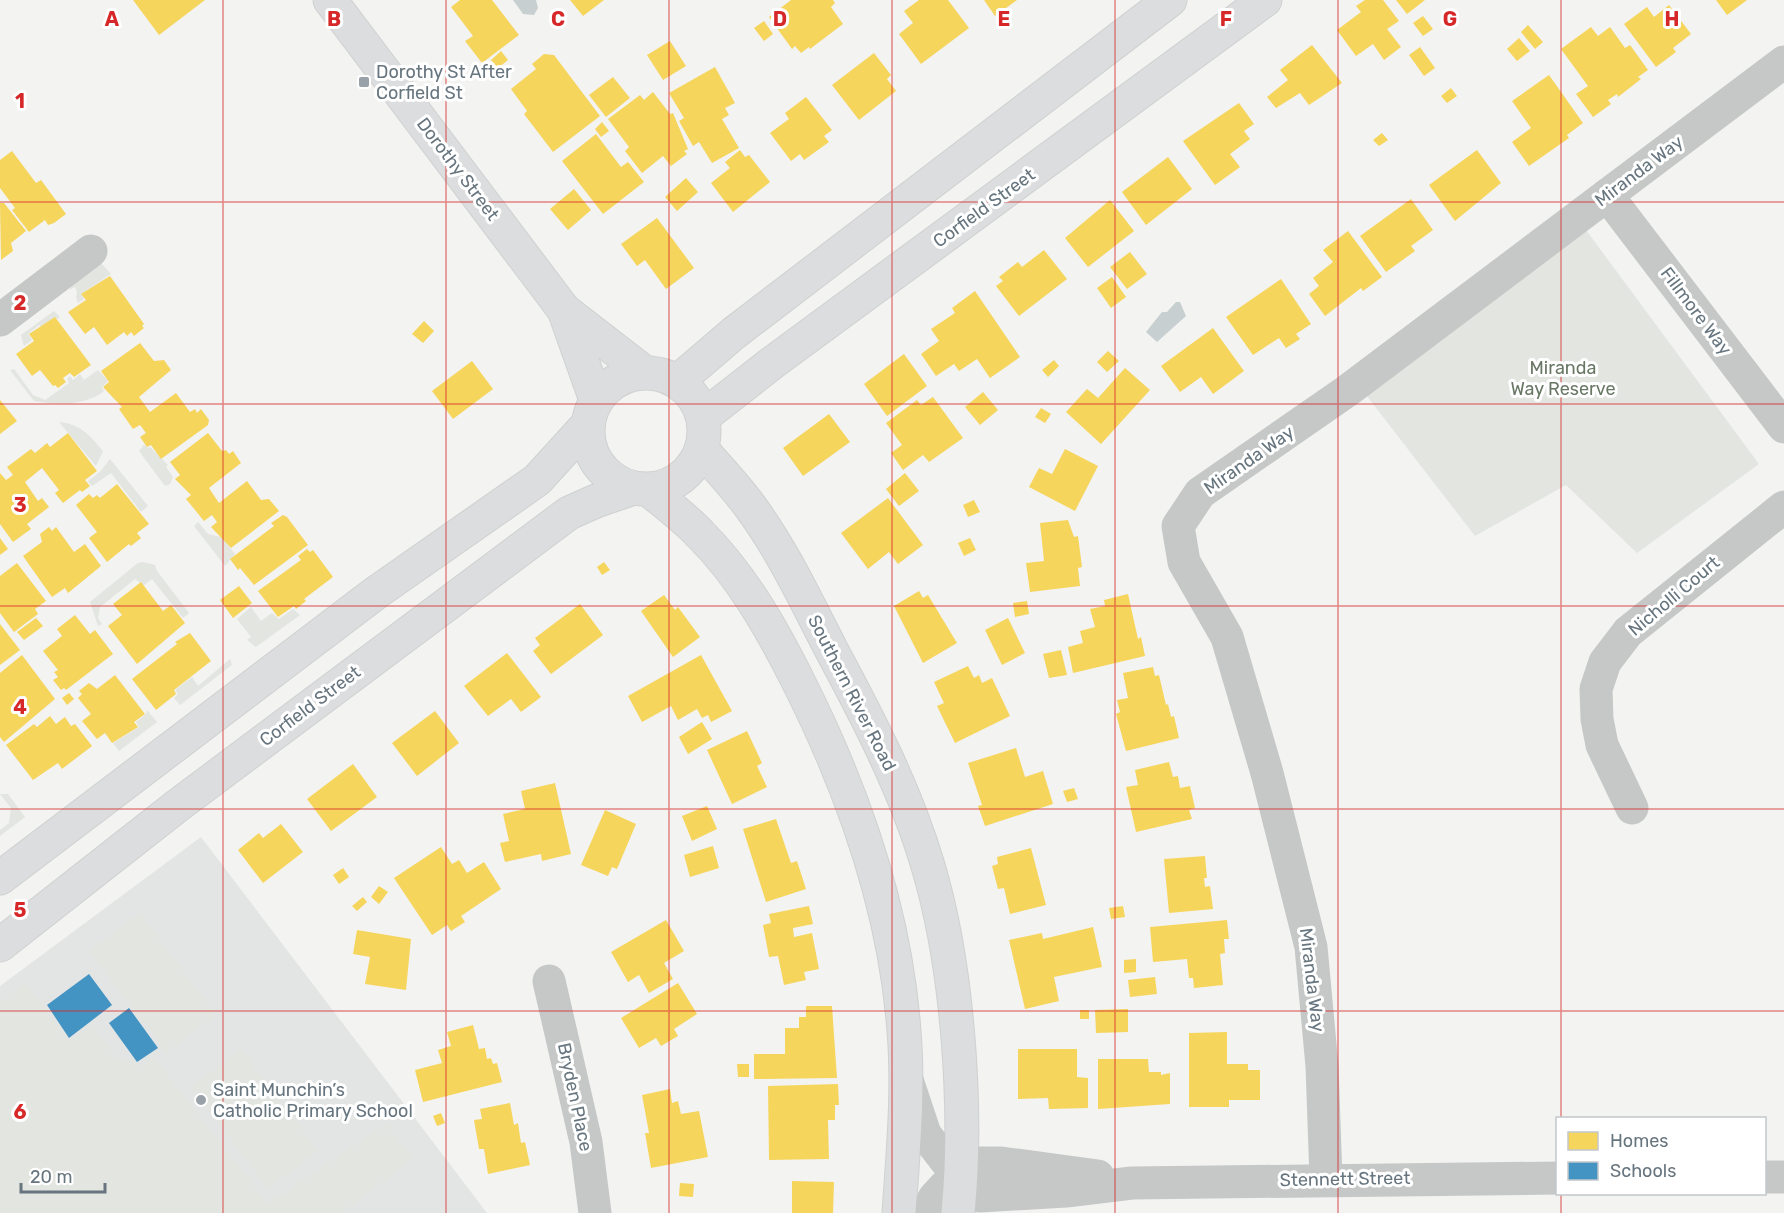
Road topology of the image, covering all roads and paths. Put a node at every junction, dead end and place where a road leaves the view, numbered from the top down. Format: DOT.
graph roads {
  1 [pos="330,0"];
  2 [pos="1170,0"];
  3 [pos="1265,0"];
  4 [pos="1784,62"];
  5 [pos="1607,195"];
  6 [pos="91,251"];
  7 [pos="564,310"];
  8 [pos="0,320"];
  9 [pos="644,372"];
  10 [pos="678,381"];
  11 [pos="592,412"];
  12 [pos="703,417"];
  13 [pos="1784,427"];
  14 [pos="702,450"];
  15 [pos="641,489"];
  16 [pos="1784,507"];
  17 [pos="1632,808"];
  18 [pos="0,878"];
  19 [pos="0,945"];
  20 [pos="549,981"];
  21 [pos="906,1077"];
  22 [pos="961,1177"];
  23 [pos="1766,1177"];
  24 [pos="1784,1177"];
  25 [pos="1556,1178"];
  26 [pos="1326,1179"];
  27 [pos="595,1213"];
  28 [pos="899,1213"];
  29 [pos="928,1213"];
  30 [pos="958,1213"];
  1 -- 7 [label="main road, Dorothy Street"];
  2 -- 10 [label="main road"];
  3 -- 12 [label="main road, Corfield Street"];
  4 -- 5 [label="street, Miranda Way"];
  5 -- 13 [label="street, Fillmore Way"];
  5 -- 26 [label="street, Miranda Way"];
  6 -- 8 [label="street"];
  7 -- 9 [label="main road, Dorothy Street"];
  7 -- 11 [label="main road, Dorothy Street"];
  9 -- 10 [label="main road"];
  9 -- 11 [label="main road"];
  10 -- 12 [label="main road"];
  11 -- 15 [label="main road"];
  11 -- 18 [label="main road"];
  12 -- 14 [label="main road"];
  14 -- 15 [label="main road"];
  14 -- 22 [label="main road, Southern River Road"];
  15 -- 19 [label="main road, Corfield Street"];
  15 -- 21 [label="main road"];
  16 -- 17 [label="street, Nicholli Court"];
  20 -- 27 [label="street, Bryden Place"];
  21 -- 22 [label="street"];
  21 -- 28 [label="main road"];
  22 -- 26 [label="street, Stennett Street"];
  22 -- 29 [label="street, Stennett Street"];
  22 -- 30 [label="main road, Southern River Road"];
  23 -- 24 [label="street"];
  25 -- 26 [label="street, Stennett Street"];
}
